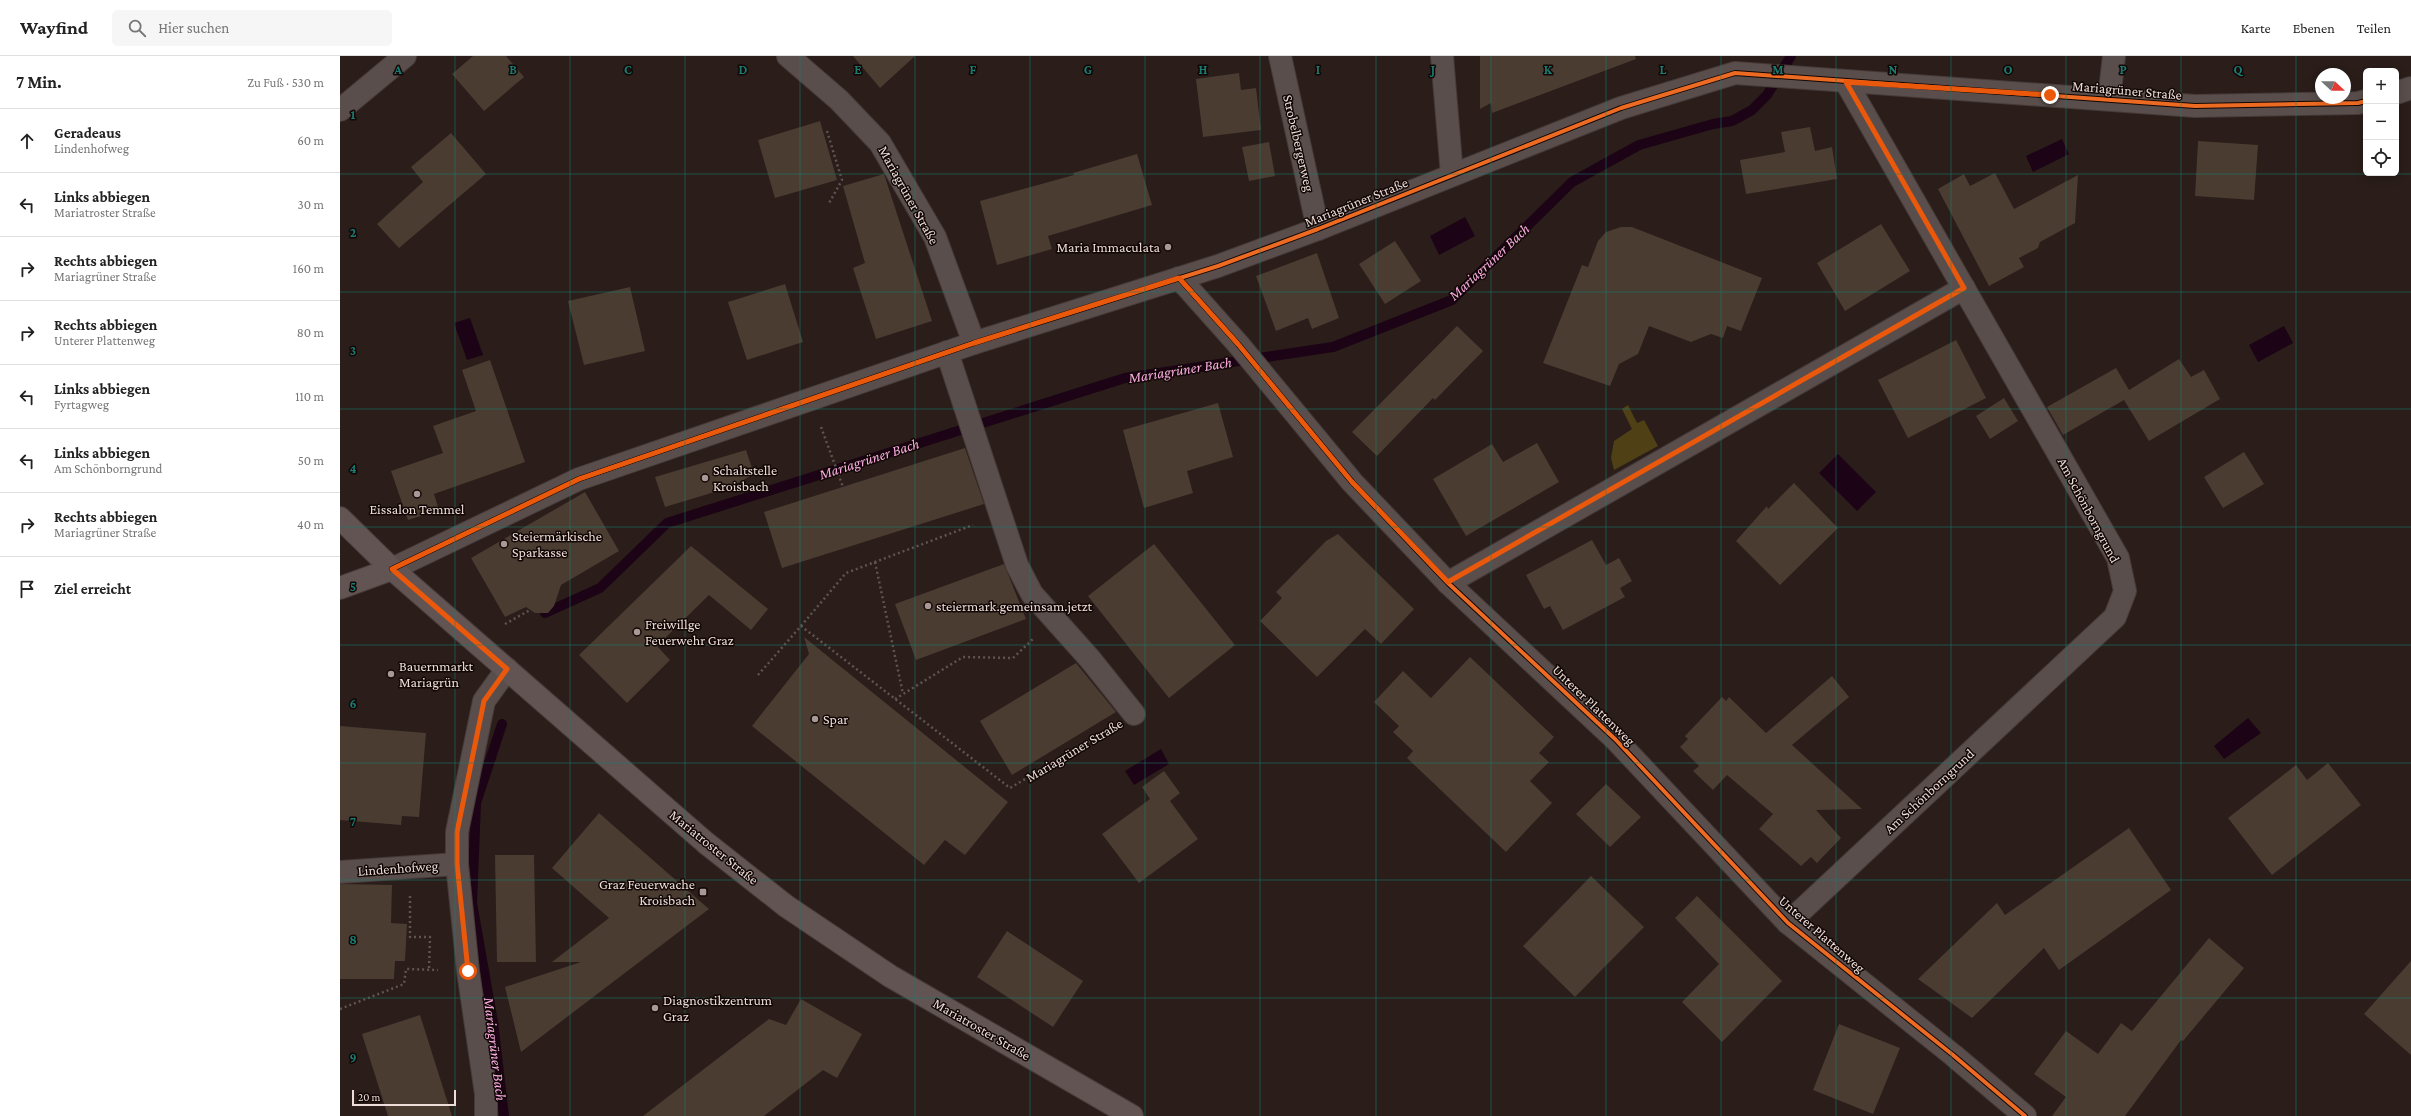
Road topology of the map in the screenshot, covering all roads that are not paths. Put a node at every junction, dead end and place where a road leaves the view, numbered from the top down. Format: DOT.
graph roads {
  1 [pos="405,56"];
  2 [pos="788,56"];
  3 [pos="1280,56"];
  4 [pos="1442,56"];
  5 [pos="2114,56"];
  6 [pos="1740,65"];
  7 [pos="1846,82"];
  8 [pos="2411,88"];
  9 [pos="2399,92"];
  10 [pos="2109,99"];
  11 [pos="2363,102"];
  12 [pos="340,110"];
  13 [pos="1452,175"];
  14 [pos="1318,229"];
  15 [pos="1179,278"];
  16 [pos="1964,288"];
  17 [pos="974,343"];
  18 [pos="947,352"];
  19 [pos="340,518"];
  20 [pos="392,569"];
  21 [pos="1448,582"];
  22 [pos="340,588"];
  23 [pos="507,669"];
  24 [pos="1134,714"];
  25 [pos="457,864"];
  26 [pos="340,872"];
  27 [pos="1788,923"];
  28 [pos="486,1116"];
  29 [pos="1132,1116"];
  30 [pos="2025,1116"];
  1 -- 12 [label="street"];
  2 -- 17 [label="street, Mariagrüner Straße"];
  3 -- 14 [label="street, Strobelbergerweg"];
  4 -- 13 [label="street"];
  5 -- 10 [label="street, Mariagrüner Straße"];
  6 -- 7 [label="street, Mariagrüner Straße"];
  6 -- 13 [label="street, Mariagrüner Straße"];
  7 -- 10 [label="street, Mariagrüner Straße"];
  7 -- 16 [label="street, Am Schönborngrund"];
  8 -- 9 [label="street"];
  10 -- 11 [label="street, Mariagrüner Straße"];
  13 -- 14 [label="street, Mariagrüner Straße"];
  14 -- 15 [label="street, Mariagrüner Straße"];
  15 -- 17 [label="street, Mariagrüner Straße"];
  15 -- 21 [label="street, Unterer Plattenweg"];
  16 -- 21 [label="street"];
  16 -- 27 [label="street, Am Schönborngrund"];
  17 -- 18 [label="street, Mariagrüner Straße"];
  18 -- 20 [label="street, Mariagrüner Straße"];
  18 -- 24 [label="street, Mariagrüner Straße"];
  19 -- 20 [label="main road, Mariatroster Straße"];
  20 -- 22 [label="main road"];
  20 -- 23 [label="main road, Mariatroster Straße"];
  21 -- 27 [label="street, Unterer Plattenweg"];
  23 -- 25 [label="street, Lindenhofweg"];
  23 -- 29 [label="main road, Mariatroster Straße"];
  25 -- 26 [label="street, Lindenhofweg"];
  25 -- 28 [label="street, Lindenhofweg"];
  27 -- 30 [label="street, Unterer Plattenweg"];
}
